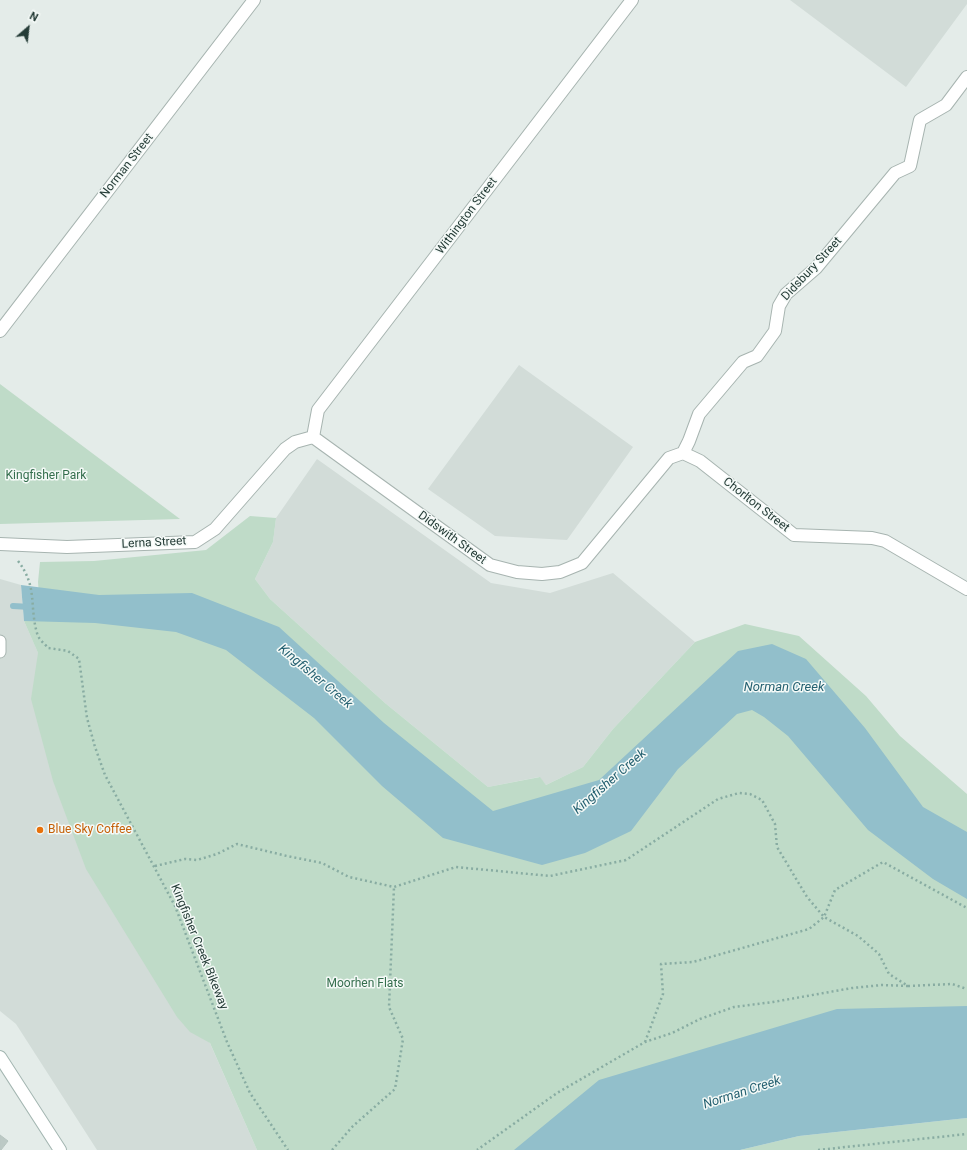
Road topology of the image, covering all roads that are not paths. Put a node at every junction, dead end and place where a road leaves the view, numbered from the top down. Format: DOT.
graph roads {
  1 [pos="254,0"];
  2 [pos="632,0"];
  3 [pos="967,77"];
  4 [pos="0,331"];
  5 [pos="313,437"];
  6 [pos="682,454"];
  7 [pos="0,544"];
  8 [pos="967,589"];
  9 [pos="0,642"];
  10 [pos="0,652"];
  11 [pos="0,1057"];
  12 [pos="60,1150"];
  1 -- 4 [label="street, Norman Street"];
  2 -- 5 [label="street, Withington Street"];
  3 -- 6 [label="street, Didsbury Street"];
  5 -- 6 [label="street, Didswith Street"];
  5 -- 7 [label="street, Lerna Street"];
  6 -- 8 [label="street, Chorlton Street"];
  9 -- 10 [label="lane"];
  11 -- 12 [label="street"];
}
